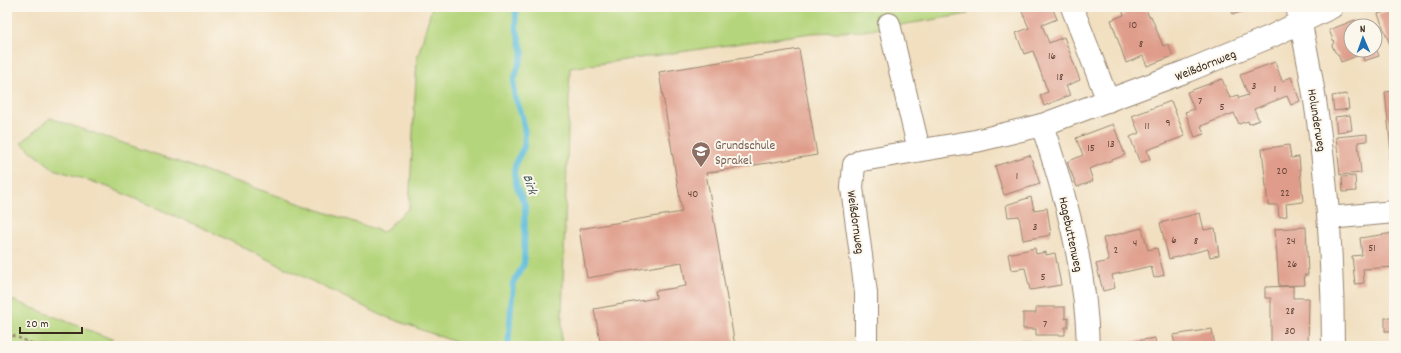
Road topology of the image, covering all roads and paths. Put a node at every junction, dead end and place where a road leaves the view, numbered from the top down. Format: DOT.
graph roads {
  1 [pos="1072,7"];
  2 [pos="1332,7"];
  3 [pos="1299,15"];
  4 [pos="889,24"];
  5 [pos="1108,101"];
  6 [pos="1042,125"];
  7 [pos="919,150"];
  8 [pos="1394,212"];
  9 [pos="1329,218"];
  10 [pos="7,333"];
  11 [pos="38,346"];
  12 [pos="866,346"];
  13 [pos="1088,346"];
  14 [pos="1333,346"];
  1 -- 5 [label="street"];
  2 -- 3 [label="street"];
  3 -- 5 [label="street, Weißdornweg"];
  3 -- 9 [label="street, Holunderweg"];
  4 -- 7 [label="street"];
  5 -- 6 [label="street, Weißdornweg"];
  6 -- 7 [label="street, Weißdornweg"];
  6 -- 13 [label="street, Hagebuttenweg"];
  7 -- 12 [label="street, Weißdornweg"];
  8 -- 9 [label="street"];
  9 -- 14 [label="street, Holunderweg"];
  10 -- 11 [label="path"];
}
